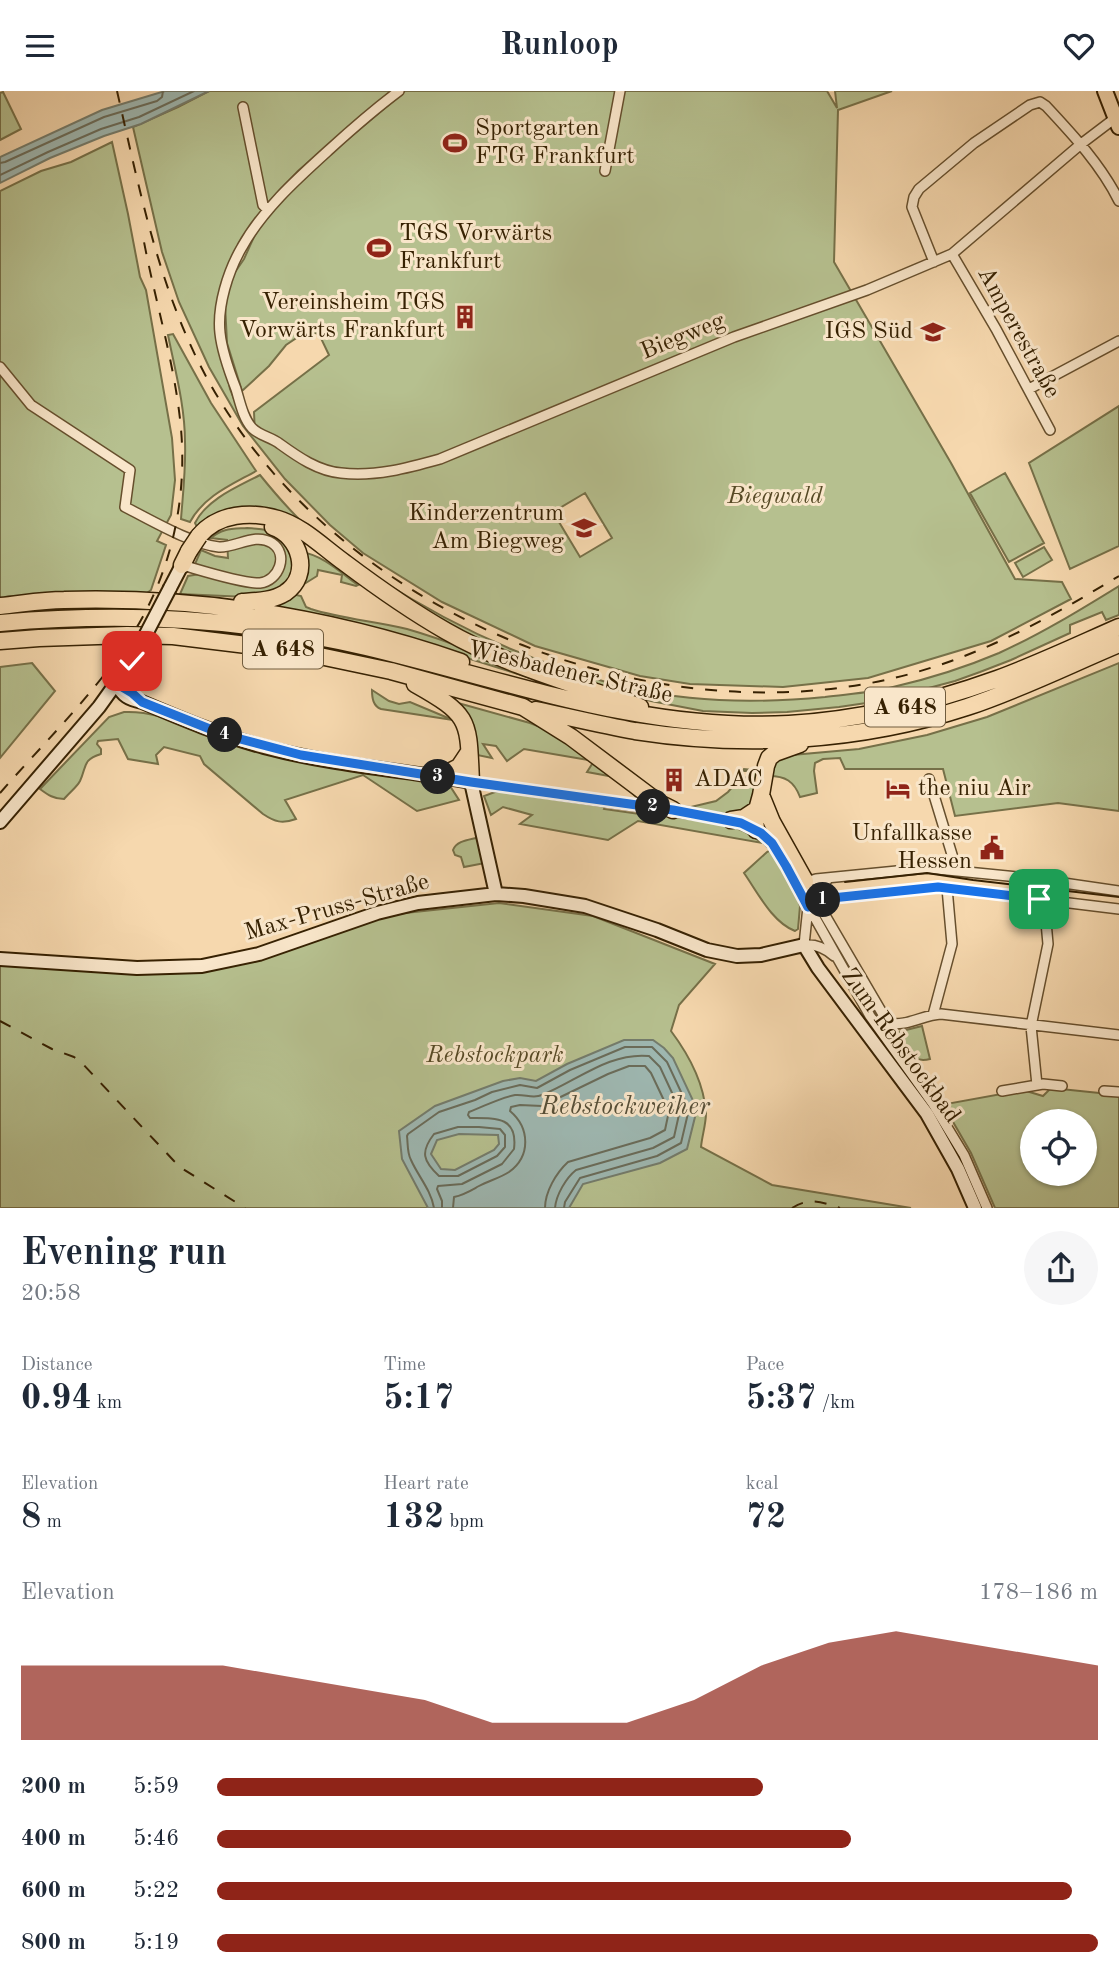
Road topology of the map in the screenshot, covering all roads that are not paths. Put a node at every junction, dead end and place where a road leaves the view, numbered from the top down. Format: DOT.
graph roads {
  1 [pos="399,91"];
  2 [pos="620,91"];
  3 [pos="1105,91"];
  4 [pos="243,107"];
  5 [pos="1118,122"];
  6 [pos="1081,144"];
  7 [pos="605,171"];
  8 [pos="1119,201"];
  9 [pos="268,210"];
  10 [pos="952,254"];
  11 [pos="934,262"];
  12 [pos="1119,341"];
  13 [pos="0,367"];
  14 [pos="1029,389"];
  15 [pos="1050,430"];
  16 [pos="199,536"];
  17 [pos="185,558"];
  18 [pos="192,603"];
  19 [pos="0,606"];
  20 [pos="0,623"];
  21 [pos="1119,627"];
  22 [pos="0,641"];
  23 [pos="1118,645"];
  24 [pos="391,671"];
  25 [pos="117,684"];
  26 [pos="535,691"];
  27 [pos="138,701"];
  28 [pos="99,708"];
  29 [pos="523,708"];
  30 [pos="678,720"];
  31 [pos="829,737"];
  32 [pos="470,748"];
  33 [pos="439,777"];
  34 [pos="929,779"];
  35 [pos="480,791"];
  36 [pos="759,803"];
  37 [pos="673,810"];
  38 [pos="731,820"];
  39 [pos="0,822"];
  40 [pos="756,830"];
  41 [pos="957,870"];
  42 [pos="829,878"];
  43 [pos="803,886"];
  44 [pos="947,888"];
  45 [pos="1119,891"];
  46 [pos="496,894"];
  47 [pos="832,898"];
  48 [pos="1044,899"];
  49 [pos="813,904"];
  50 [pos="1119,909"];
  51 [pos="804,945"];
  52 [pos="0,959"];
  53 [pos="839,961"];
  54 [pos="933,1014"];
  55 [pos="1031,1025"];
  56 [pos="1119,1035"];
  57 [pos="1037,1085"];
  58 [pos="1062,1086"];
  59 [pos="1002,1091"];
  60 [pos="1104,1091"];
  61 [pos="1119,1092"];
  62 [pos="975,1208"];
  63 [pos="987,1208"];
  1 -- 9 [label="street, Biegweg"];
  2 -- 7 [label="street"];
  3 -- 5 [label="main road"];
  4 -- 9 [label="street"];
  5 -- 6 [label="street, Biegweg"];
  6 -- 8 [label="street"];
  6 -- 10 [label="street, Biegweg"];
  6 -- 11 [label="street"];
  9 -- 11 [label="street, Biegweg"];
  10 -- 11 [label="street, Biegweg"];
  10 -- 14 [label="street, Amperestraße"];
  12 -- 14 [label="street"];
  13 -- 17 [label="street"];
  14 -- 15 [label="street, Amperestraße"];
  16 -- 17 [label="highway, bridge"];
  16 -- 18 [label="highway"];
  16 -- 30 [label="highway"];
  17 -- 25 [label="main road, bridge"];
  18 -- 19 [label="highway"];
  18 -- 26 [label="highway"];
  20 -- 26 [label="highway, Wiesbadener Straße / A 648"];
  21 -- 30 [label="highway, Wiesbadener Straße / A 648"];
  22 -- 24 [label="highway, A 648"];
  23 -- 31 [label="highway, Wiesbadener Straße / A 648"];
  24 -- 29 [label="highway, A 648"];
  24 -- 32 [label="highway"];
  25 -- 27 [label="main road"];
  25 -- 28 [label="main road"];
  26 -- 30 [label="highway, Wiesbadener Straße / A 648"];
  27 -- 28 [label="main road"];
  27 -- 33 [label="main road"];
  28 -- 39 [label="main road"];
  29 -- 31 [label="highway, Wiesbadener Straße / A 648"];
  29 -- 37 [label="highway"];
  31 -- 36 [label="highway"];
  32 -- 33 [label="highway"];
  32 -- 35 [label="highway"];
  33 -- 35 [label="main road"];
  34 -- 41 [label="street"];
  35 -- 37 [label="street"];
  35 -- 46 [label="main road"];
  36 -- 38 [label="highway"];
  36 -- 40 [label="highway"];
  36 -- 43 [label="highway"];
  37 -- 38 [label="street"];
  38 -- 40 [label="street"];
  40 -- 43 [label="street"];
  41 -- 42 [label="street"];
  41 -- 45 [label="street"];
  42 -- 43 [label="street"];
  42 -- 47 [label="street"];
  43 -- 49 [label="street"];
  44 -- 47 [label="street"];
  44 -- 48 [label="street"];
  44 -- 54 [label="street"];
  46 -- 51 [label="main road, Max-Pruss-Straße"];
  46 -- 52 [label="main road, Max-Pruss-Straße"];
  47 -- 49 [label="street"];
  48 -- 50 [label="street"];
  48 -- 55 [label="street"];
  49 -- 51 [label="street"];
  49 -- 53 [label="street"];
  49 -- 54 [label="street"];
  51 -- 53 [label="street"];
  51 -- 62 [label="main road, Zum Rebstockbad"];
  53 -- 63 [label="street"];
  54 -- 55 [label="street"];
  55 -- 56 [label="street"];
  55 -- 57 [label="street"];
  57 -- 58 [label="street"];
  57 -- 59 [label="street"];
  60 -- 61 [label="street"];
}
